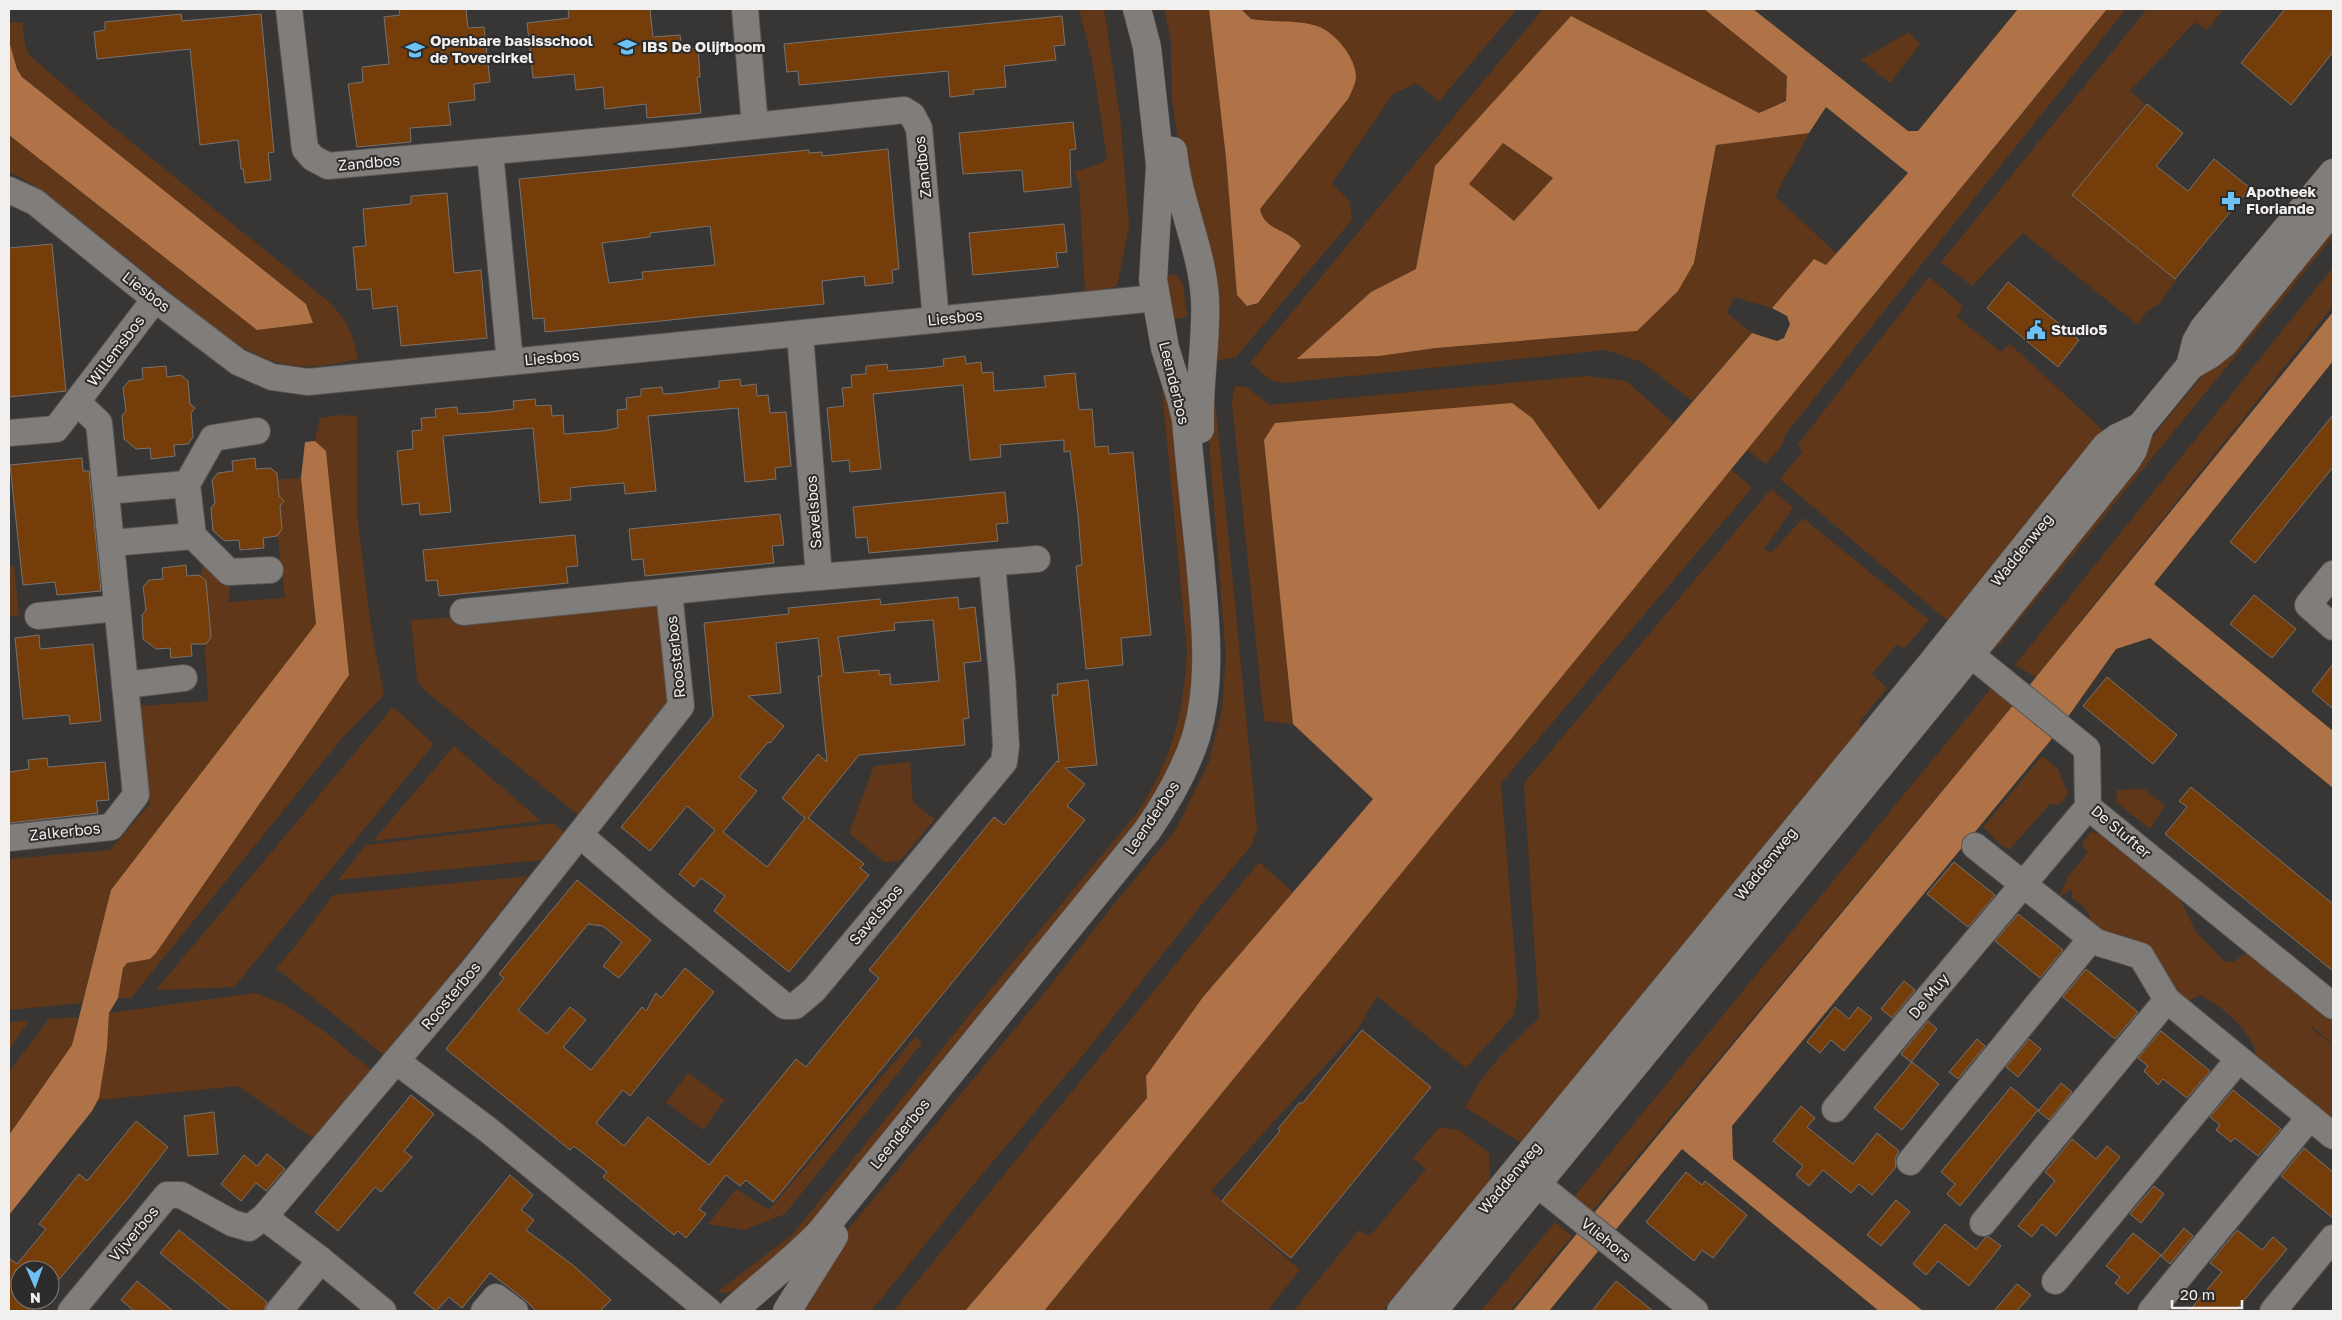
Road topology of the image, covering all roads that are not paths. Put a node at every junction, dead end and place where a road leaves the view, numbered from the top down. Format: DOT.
graph roads {
  1 [pos="289,9"];
  2 [pos="745,9"];
  3 [pos="1137,9"];
  4 [pos="1152,9"];
  5 [pos="755,126"];
  6 [pos="490,152"];
  7 [pos="2333,173"];
  8 [pos="9,190"];
  9 [pos="2333,209"];
  10 [pos="1200,261"];
  11 [pos="1154,263"];
  12 [pos="1156,298"];
  13 [pos="154,299"];
  14 [pos="936,320"];
  15 [pos="800,334"];
  16 [pos="1162,334"];
  17 [pos="1204,335"];
  18 [pos="510,362"];
  19 [pos="2190,366"];
  20 [pos="77,402"];
  21 [pos="257,431"];
  22 [pos="9,434"];
  23 [pos="187,484"];
  24 [pos="106,491"];
  25 [pos="193,536"];
  26 [pos="111,543"];
  27 [pos="1037,559"];
  28 [pos="992,563"];
  29 [pos="270,570"];
  30 [pos="2333,574"];
  31 [pos="819,577"];
  32 [pos="669,592"];
  33 [pos="117,608"];
  34 [pos="463,612"];
  35 [pos="38,616"];
  36 [pos="2333,627"];
  37 [pos="1963,644"];
  38 [pos="184,678"];
  39 [pos="125,685"];
  40 [pos="2088,807"];
  41 [pos="580,835"];
  42 [pos="9,838"];
  43 [pos="1975,846"];
  44 [pos="2024,883"];
  45 [pos="2092,939"];
  46 [pos="2167,1000"];
  47 [pos="2333,1006"];
  48 [pos="2239,1059"];
  49 [pos="396,1062"];
  50 [pos="1835,1109"];
  51 [pos="2310,1117"];
  52 [pos="2333,1136"];
  53 [pos="1910,1162"];
  54 [pos="1528,1176"];
  55 [pos="264,1218"];
  56 [pos="1983,1223"];
  57 [pos="2333,1238"];
  58 [pos="321,1260"];
  59 [pos="2055,1281"];
  60 [pos="740,1305"];
  61 [pos="71,1311"];
  62 [pos="279,1311"];
  63 [pos="383,1311"];
  64 [pos="484,1311"];
  65 [pos="515,1311"];
  66 [pos="709,1311"];
  67 [pos="772,1311"];
  68 [pos="788,1311"];
  69 [pos="1400,1311"];
  70 [pos="1433,1311"];
  71 [pos="1695,1311"];
  72 [pos="2151,1311"];
  73 [pos="2273,1311"];
  1 -- 6 [label="street, Zandbos"];
  2 -- 5 [label="street"];
  3 -- 11 [label="main road, Leenderbos"];
  4 -- 10 [label="main road, Leenderbos"];
  5 -- 6 [label="street, Zandbos"];
  5 -- 14 [label="street, Zandbos"];
  6 -- 18 [label="street"];
  7 -- 19 [label="main road, Waddenweg"];
  8 -- 13 [label="street, Liesbos"];
  9 -- 19 [label="main road, Waddenweg"];
  10 -- 11 [label="main road"];
  10 -- 17 [label="main road, Leenderbos"];
  11 -- 12 [label="main road, Leenderbos"];
  12 -- 14 [label="street, Liesbos"];
  12 -- 16 [label="main road, Leenderbos"];
  13 -- 18 [label="street, Liesbos"];
  13 -- 20 [label="street, Willemsbos"];
  14 -- 15 [label="street, Liesbos"];
  15 -- 18 [label="street, Liesbos"];
  15 -- 31 [label="street, Savelsbos"];
  16 -- 17 [label="main road"];
  16 -- 60 [label="main road, Leenderbos"];
  17 -- 68 [label="main road, Leenderbos"];
  19 -- 37 [label="main road, Waddenweg"];
  20 -- 22 [label="street, Willemsbos"];
  20 -- 24 [label="street"];
  21 -- 23 [label="street"];
  23 -- 24 [label="street"];
  23 -- 25 [label="street"];
  24 -- 26 [label="street"];
  25 -- 26 [label="street"];
  25 -- 29 [label="street"];
  26 -- 33 [label="street"];
  27 -- 28 [label="street"];
  28 -- 31 [label="street"];
  28 -- 41 [label="street, Savelsbos"];
  30 -- 36 [label="street"];
  31 -- 32 [label="street"];
  32 -- 34 [label="street"];
  32 -- 41 [label="street, Roosterbos"];
  33 -- 35 [label="street"];
  33 -- 39 [label="street"];
  37 -- 40 [label="street, De Slufter"];
  37 -- 54 [label="main road, Waddenweg"];
  38 -- 39 [label="street"];
  39 -- 42 [label="street, Zalkerbos"];
  40 -- 44 [label="street, De Muy"];
  40 -- 47 [label="street, De Slufter"];
  41 -- 49 [label="street, Roosterbos"];
  43 -- 44 [label="street"];
  44 -- 45 [label="street"];
  44 -- 50 [label="street, De Muy"];
  45 -- 46 [label="street"];
  45 -- 53 [label="street"];
  46 -- 48 [label="street"];
  46 -- 56 [label="street"];
  48 -- 51 [label="street"];
  48 -- 59 [label="street"];
  49 -- 55 [label="street, Vijverbos"];
  49 -- 66 [label="street"];
  51 -- 52 [label="street"];
  51 -- 72 [label="street"];
  54 -- 69 [label="main road, Waddenweg"];
  54 -- 70 [label="main road, Waddenweg"];
  54 -- 71 [label="street, Vliehors"];
  55 -- 58 [label="street"];
  55 -- 61 [label="street, Vijverbos"];
  57 -- 73 [label="street"];
  58 -- 62 [label="street"];
  58 -- 63 [label="street"];
  60 -- 67 [label="main road"];
  64 -- 65 [label="street"];
}
